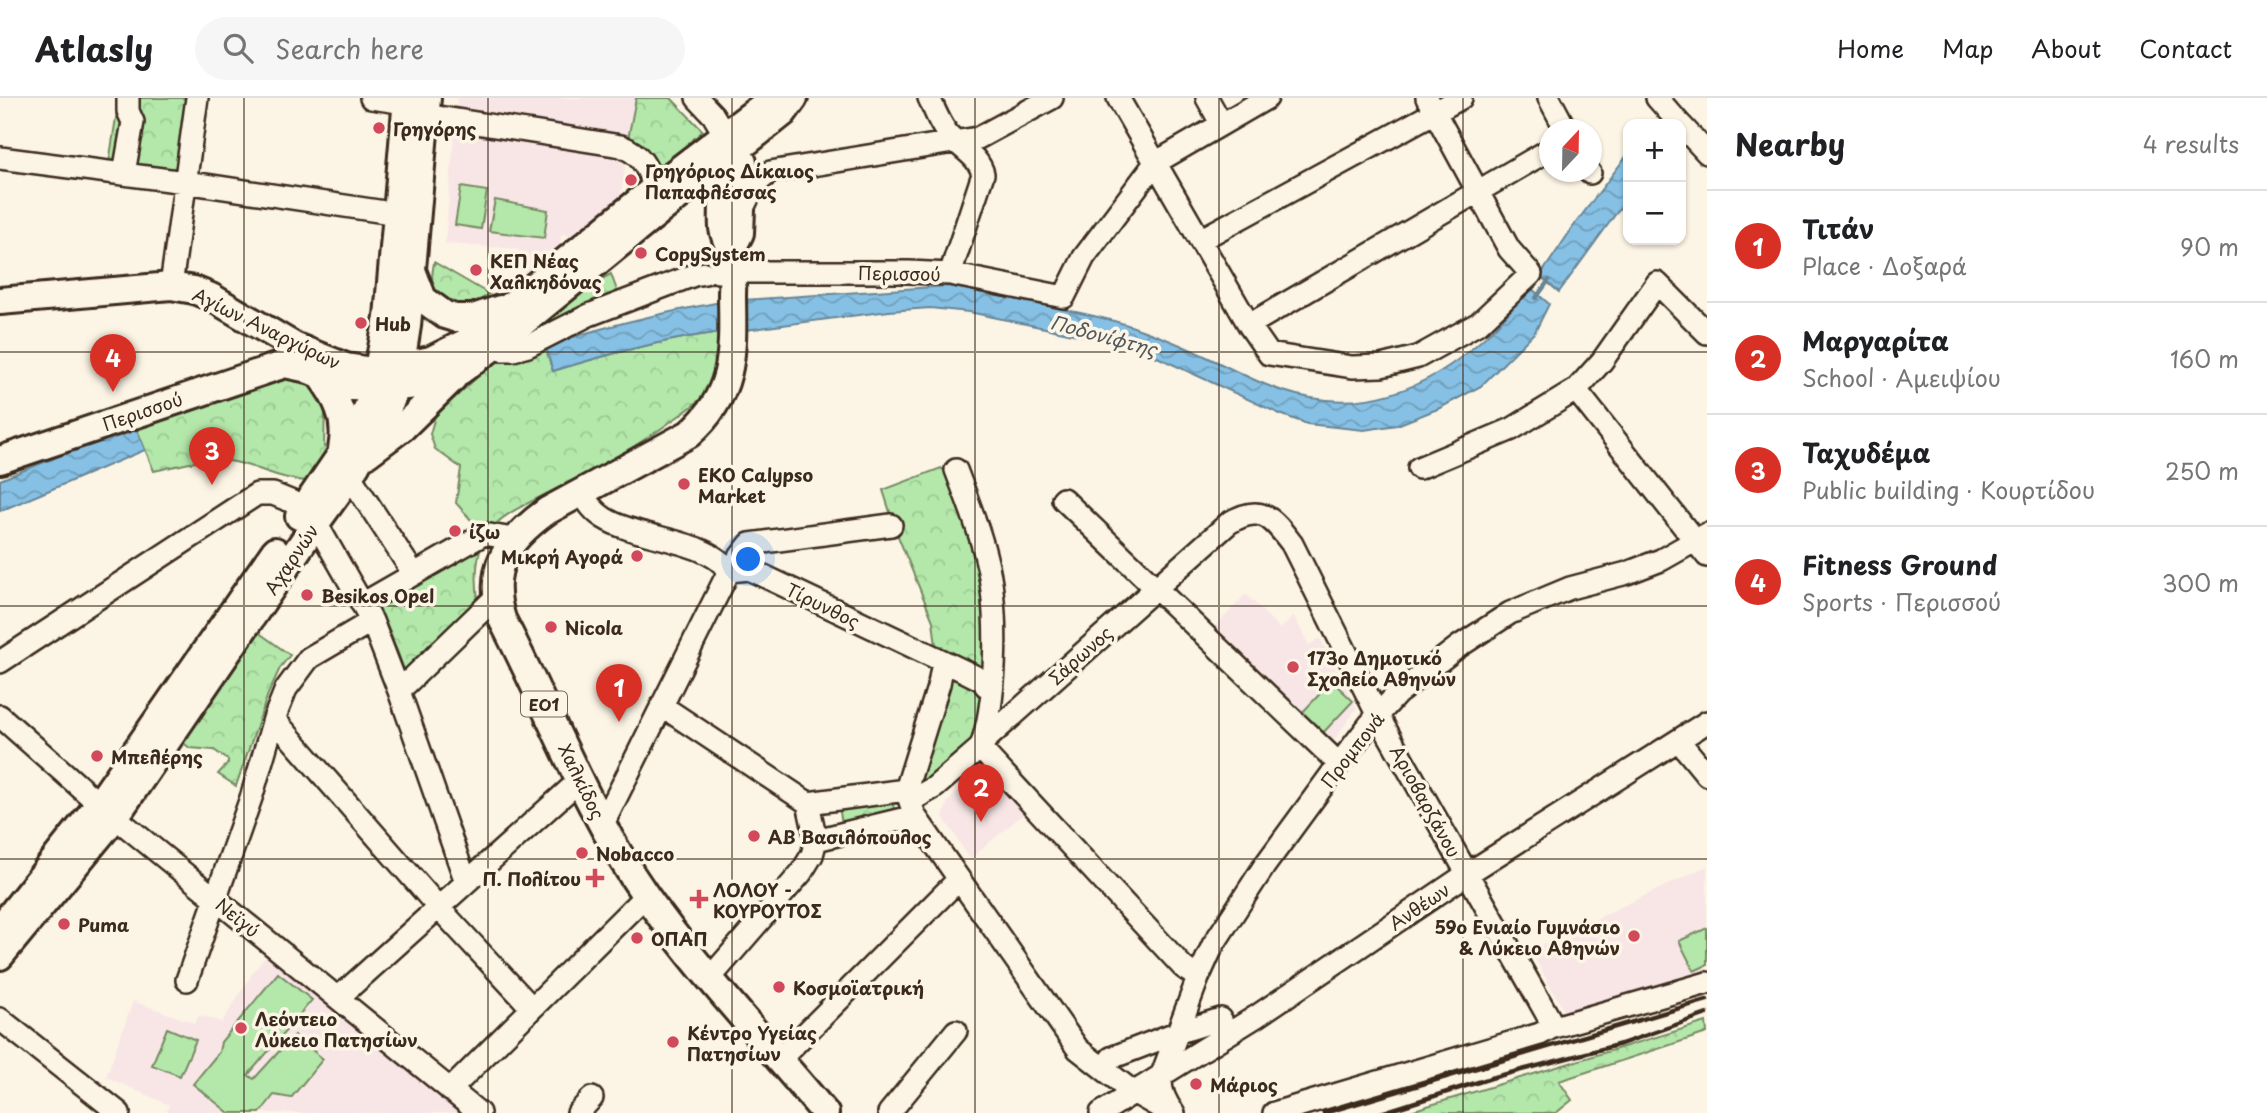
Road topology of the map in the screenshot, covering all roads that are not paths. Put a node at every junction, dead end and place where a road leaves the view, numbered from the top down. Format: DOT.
graph roads {
  1 [pos="128,98"];
  2 [pos="197,98"];
  3 [pos="371,98"];
  4 [pos="696,98"];
  5 [pos="776,98"];
  6 [pos="794,98"];
  7 [pos="929,98"];
  8 [pos="1052,98"];
  9 [pos="1118,98"];
  10 [pos="1207,98"];
  11 [pos="1266,98"];
  12 [pos="1461,98"];
  13 [pos="1549,98"];
  14 [pos="1657,98"];
  15 [pos="416,103"];
  16 [pos="1431,105"];
  17 [pos="1560,119"];
  18 [pos="1676,119"];
  19 [pos="1221,123"];
  20 [pos="1686,130"];
  21 [pos="957,142"];
  22 [pos="723,148"];
  23 [pos="1707,153"];
  24 [pos="1539,156"];
  25 [pos="0,158"];
  26 [pos="1155,163"];
  27 [pos="124,173"];
  28 [pos="185,182"];
  29 [pos="1479,190"];
  30 [pos="664,195"];
  31 [pos="732,212"];
  32 [pos="398,214"];
  33 [pos="1200,240"];
  34 [pos="412,268"];
  35 [pos="724,273"];
  36 [pos="950,274"];
  37 [pos="171,286"];
  38 [pos="0,301"];
  39 [pos="511,305"];
  40 [pos="387,324"];
  41 [pos="1249,325"];
  42 [pos="1707,333"];
  43 [pos="494,346"];
  44 [pos="290,355"];
  45 [pos="322,366"];
  46 [pos="460,371"];
  47 [pos="387,378"];
  48 [pos="1576,390"];
  49 [pos="0,460"];
  50 [pos="350,463"];
  51 [pos="1419,468"];
  52 [pos="956,470"];
  53 [pos="582,494"];
  54 [pos="1063,499"];
  55 [pos="1252,513"];
  56 [pos="310,515"];
  57 [pos="891,525"];
  58 [pos="513,539"];
  59 [pos="1703,544"];
  60 [pos="729,571"];
  61 [pos="414,574"];
  62 [pos="1156,586"];
  63 [pos="497,596"];
  64 [pos="367,612"];
  65 [pos="0,662"];
  66 [pos="943,662"];
  67 [pos="992,683"];
  68 [pos="399,691"];
  69 [pos="662,706"];
  70 [pos="0,716"];
  71 [pos="1378,716"];
  72 [pos="274,719"];
  73 [pos="1707,722"];
  74 [pos="1679,741"];
  75 [pos="981,746"];
  76 [pos="1339,764"];
  77 [pos="1707,775"];
  78 [pos="581,779"];
  79 [pos="808,803"];
  80 [pos="911,803"];
  81 [pos="107,810"];
  82 [pos="603,824"];
  83 [pos="816,840"];
  84 [pos="1467,874"];
  85 [pos="959,879"];
  86 [pos="466,882"];
  87 [pos="646,895"];
  88 [pos="216,899"];
  89 [pos="438,907"];
  90 [pos="0,928"];
  91 [pos="0,956"];
  92 [pos="710,978"];
  93 [pos="187,980"];
  94 [pos="1707,983"];
  95 [pos="1195,986"];
  96 [pos="338,998"];
  97 [pos="532,1008"];
  98 [pos="1257,1016"];
  99 [pos="0,1019"];
  100 [pos="1222,1019"];
  101 [pos="1551,1028"];
  102 [pos="956,1031"];
  103 [pos="1176,1033"];
  104 [pos="1078,1049"];
  105 [pos="1111,1058"];
  106 [pos="780,1059"];
  107 [pos="1161,1077"];
  108 [pos="450,1090"];
  109 [pos="1133,1092"];
  110 [pos="1106,1109"];
  111 [pos="119,1113"];
  112 [pos="479,1113"];
  113 [pos="825,1113"];
  114 [pos="889,1113"];
  115 [pos="1148,1113"];
  116 [pos="1172,1113"];
  117 [pos="1275,1113"];
  1 -- 27 [label="street"];
  2 -- 28 [label="street"];
  3 -- 15 [label="street"];
  4 -- 22 [label="street"];
  5 -- 22 [label="main road"];
  6 -- 22 [label="main road"];
  7 -- 21 [label="street"];
  8 -- 21 [label="street"];
  9 -- 26 [label="street"];
  10 -- 19 [label="street"];
  11 -- 19 [label="street"];
  12 -- 16 [label="street"];
  13 -- 17 [label="street"];
  14 -- 18 [label="street"];
  15 -- 30 [label="street"];
  15 -- 32 [label="main road, Αχαρνών"];
  15 -- 34 [label="main road, Αχαρνών"];
  16 -- 29 [label="street"];
  16 -- 33 [label="street"];
  19 -- 26 [label="street"];
  20 -- 23 [label="street"];
  21 -- 31 [label="street"];
  21 -- 36 [label="street"];
  22 -- 30 [label="main road, Αγίων Αναργύρων"];
  22 -- 31 [label="main road, Χαλκίδος / ΕΟ1"];
  24 -- 29 [label="street"];
  25 -- 27 [label="street"];
  26 -- 33 [label="street"];
  26 -- 36 [label="street, Περισσού"];
  27 -- 28 [label="street"];
  28 -- 32 [label="street"];
  28 -- 37 [label="street"];
  29 -- 41 [label="street"];
  29 -- 41 [label="street"];
  30 -- 31 [label="main road"];
  30 -- 39 [label="main road, Αγίων Αναργύρων"];
  30 -- 43 [label="main road, Αγίων Αναργύρων"];
  31 -- 35 [label="main road, Χαλκίδος / ΕΟ1"];
  32 -- 40 [label="main road, Αχαρνών"];
  33 -- 41 [label="street"];
  34 -- 39 [label="main road"];
  34 -- 47 [label="main road, Αχαρνών"];
  35 -- 36 [label="street, Περισσού"];
  35 -- 43 [label="street, Περισσού"];
  35 -- 53 [label="main road, Χαλκίδος / ΕΟ1"];
  37 -- 38 [label="main road, Αγίων Αναργύρων"];
  37 -- 44 [label="main road, Αγίων Αναργύρων"];
  39 -- 47 [label="main road, Αγίων Αναργύρων"];
  40 -- 45 [label="main road"];
  40 -- 47 [label="main road, Αχαρνών"];
  42 -- 48 [label="street"];
  43 -- 46 [label="main road, Αγίων Αναργύρων"];
  44 -- 45 [label="main road, Αγίων Αναργύρων"];
  44 -- 49 [label="main road, Περισσού"];
  45 -- 47 [label="main road, Αγίων Αναργύρων"];
  45 -- 50 [label="main road"];
  46 -- 47 [label="main road, Αγίων Αναργύρων"];
  46 -- 50 [label="main road"];
  47 -- 50 [label="main road, Αχαρνών"];
  48 -- 51 [label="street"];
  48 -- 59 [label="street"];
  50 -- 56 [label="main road, Αχαρνών"];
  50 -- 61 [label="street"];
  52 -- 67 [label="street"];
  53 -- 58 [label="main road, Χαλκίδος / ΕΟ1"];
  53 -- 60 [label="street, Τίρυνθος"];
  54 -- 62 [label="street"];
  55 -- 62 [label="street, Σάρωνος"];
  55 -- 71 [label="street, Αριοβαρζάνου"];
  56 -- 64 [label="street"];
  56 -- 65 [label="street"];
  56 -- 81 [label="main road, Αχαρνών"];
  57 -- 60 [label="street"];
  58 -- 61 [label="street"];
  58 -- 63 [label="main road, Χαλκίδος / ΕΟ1"];
  59 -- 71 [label="street, Προμπονά"];
  60 -- 66 [label="street, Τίρυνθος"];
  60 -- 69 [label="street"];
  61 -- 64 [label="street"];
  62 -- 75 [label="street, Σάρωνος"];
  62 -- 76 [label="street"];
  63 -- 68 [label="street"];
  63 -- 78 [label="main road, Χαλκίδος / ΕΟ1"];
  64 -- 68 [label="street"];
  64 -- 72 [label="street"];
  66 -- 67 [label="street, Τίρυνθος"];
  66 -- 80 [label="street"];
  67 -- 75 [label="street"];
  68 -- 86 [label="street"];
  69 -- 79 [label="street"];
  69 -- 82 [label="street"];
  70 -- 81 [label="street, Νεϊγύ"];
  71 -- 76 [label="street, Προμπονά"];
  71 -- 84 [label="street, Αριοβαρζάνου"];
  72 -- 88 [label="street"];
  72 -- 89 [label="street"];
  73 -- 74 [label="street, Ανθέων"];
  74 -- 77 [label="street"];
  74 -- 84 [label="street, Ανθέων"];
  75 -- 80 [label="street, Σάρωνος"];
  75 -- 95 [label="street"];
  76 -- 95 [label="street, Προμπονά"];
  78 -- 82 [label="main road, Χαλκίδος / ΕΟ1"];
  78 -- 86 [label="street"];
  79 -- 80 [label="street, Σάρωνος"];
  79 -- 83 [label="street"];
  80 -- 83 [label="street"];
  80 -- 85 [label="street"];
  81 -- 88 [label="street, Νεϊγύ"];
  81 -- 90 [label="main road, Αχαρνών"];
  81 -- 91 [label="main road, Αχαρνών"];
  82 -- 87 [label="main road, Χαλκίδος / ΕΟ1"];
  83 -- 92 [label="street"];
  84 -- 98 [label="street, Ανθέων"];
  84 -- 101 [label="street, Αριοβαρζάνου"];
  85 -- 104 [label="street"];
  85 -- 106 [label="street"];
  86 -- 89 [label="street"];
  87 -- 92 [label="main road, Χαλκίδος / ΕΟ1"];
  87 -- 97 [label="street"];
  88 -- 93 [label="street"];
  88 -- 96 [label="street, Νεϊγύ"];
  89 -- 96 [label="street"];
  89 -- 97 [label="street"];
  92 -- 106 [label="main road, Χαλκίδος / ΕΟ1"];
  94 -- 101 [label="street"];
  95 -- 100 [label="street"];
  95 -- 103 [label="street, Προμπονά"];
  96 -- 108 [label="street, Νεϊγύ"];
  97 -- 108 [label="street"];
  98 -- 100 [label="street"];
  98 -- 107 [label="street, Ανθέων"];
  99 -- 111 [label="street"];
  100 -- 103 [label="street"];
  101 -- 117 [label="street"];
  102 -- 114 [label="street"];
  103 -- 105 [label="street"];
  103 -- 107 [label="street, Προμπονά"];
  104 -- 105 [label="street"];
  104 -- 109 [label="street"];
  105 -- 109 [label="street"];
  106 -- 113 [label="main road, Χαλκίδος / ΕΟ1"];
  107 -- 109 [label="street, Ανθέων"];
  107 -- 116 [label="street"];
  108 -- 112 [label="street, Νεϊγύ"];
  109 -- 110 [label="street, Ανθέων"];
  109 -- 116 [label="street"];
  110 -- 115 [label="street"];
}
